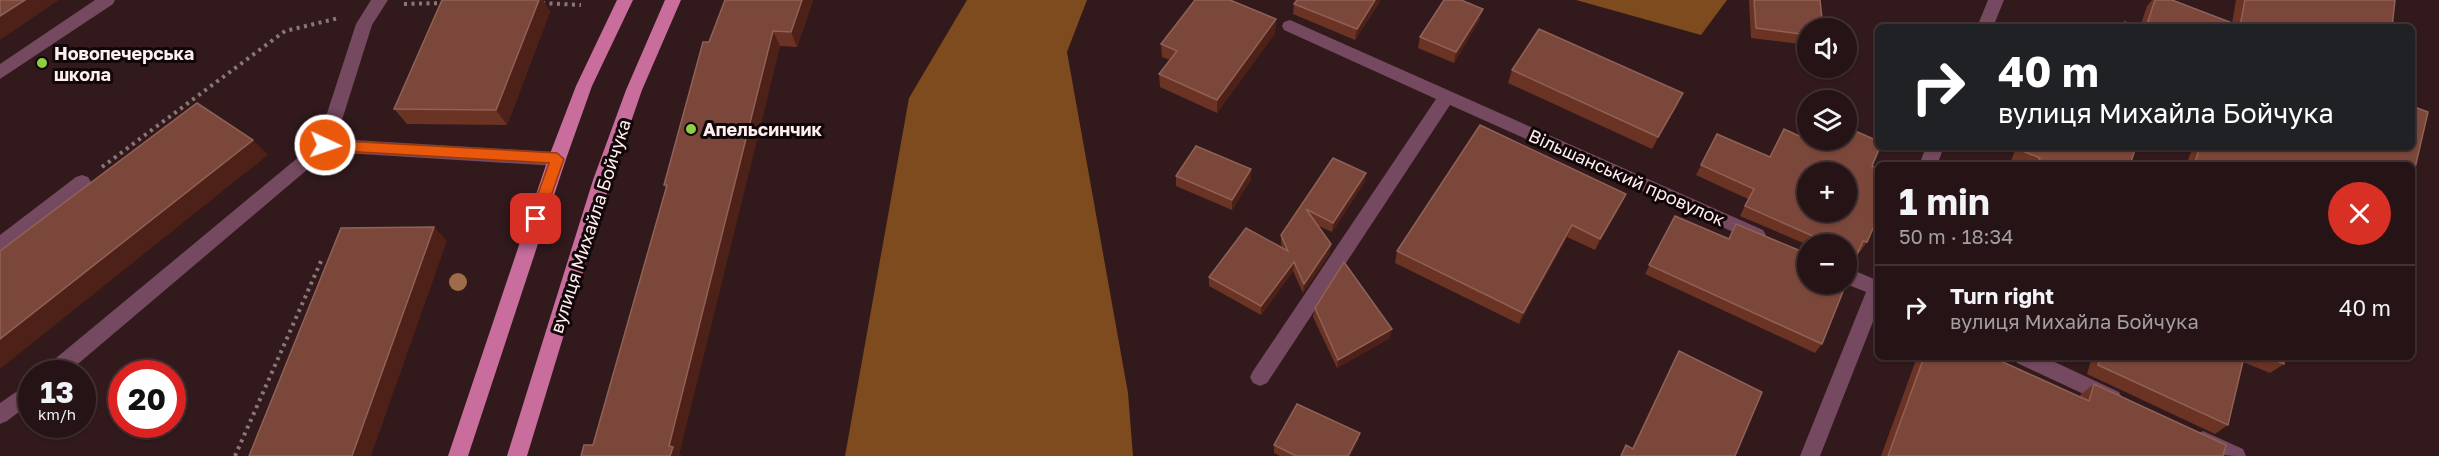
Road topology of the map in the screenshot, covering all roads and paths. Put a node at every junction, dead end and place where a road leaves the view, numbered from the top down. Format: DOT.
graph roads {
  1 [pos="108,0"];
  2 [pos="400,0"];
  3 [pos="625,0"];
  4 [pos="673,0"];
  5 [pos="1996,0"];
  6 [pos="538,2"];
  7 [pos="451,3"];
  8 [pos="580,4"];
  9 [pos="377,5"];
  10 [pos="1986,24"];
  11 [pos="1290,26"];
  12 [pos="0,73"];
  13 [pos="1447,96"];
  14 [pos="325,145"];
  15 [pos="557,159"];
  16 [pos="82,182"];
  17 [pos="1775,243"];
  18 [pos="0,245"];
  19 [pos="322,259"];
  20 [pos="1857,279"];
  21 [pos="1875,287"];
  22 [pos="1875,295"];
  23 [pos="68,360"];
  24 [pos="2030,360"];
  25 [pos="1260,377"];
  26 [pos="18,401"];
  27 [pos="2130,406"];
  28 [pos="0,415"];
  29 [pos="2183,431"];
  30 [pos="235,456"];
  31 [pos="458,456"];
  32 [pos="518,456"];
  33 [pos="1810,456"];
  34 [pos="2236,456"];
  1 -- 12 [label="street"];
  2 -- 7 [label="path"];
  3 -- 15 [label="main road"];
  4 -- 32 [label="main road, вулиця Михайла Бойчука"];
  5 -- 10 [label="street"];
  6 -- 8 [label="path"];
  9 -- 14 [label="street"];
  9 -- 16 [label="path"];
  11 -- 13 [label="street, Вільшанський провулок"];
  13 -- 17 [label="street, Вільшанський провулок"];
  13 -- 25 [label="street"];
  14 -- 15 [label="street"];
  14 -- 23 [label="street"];
  15 -- 31 [label="main road"];
  16 -- 18 [label="street"];
  19 -- 30 [label="path"];
  20 -- 21 [label="street"];
  22 -- 33 [label="street"];
  24 -- 27 [label="street"];
  26 -- 28 [label="street"];
  29 -- 34 [label="street"];
}
